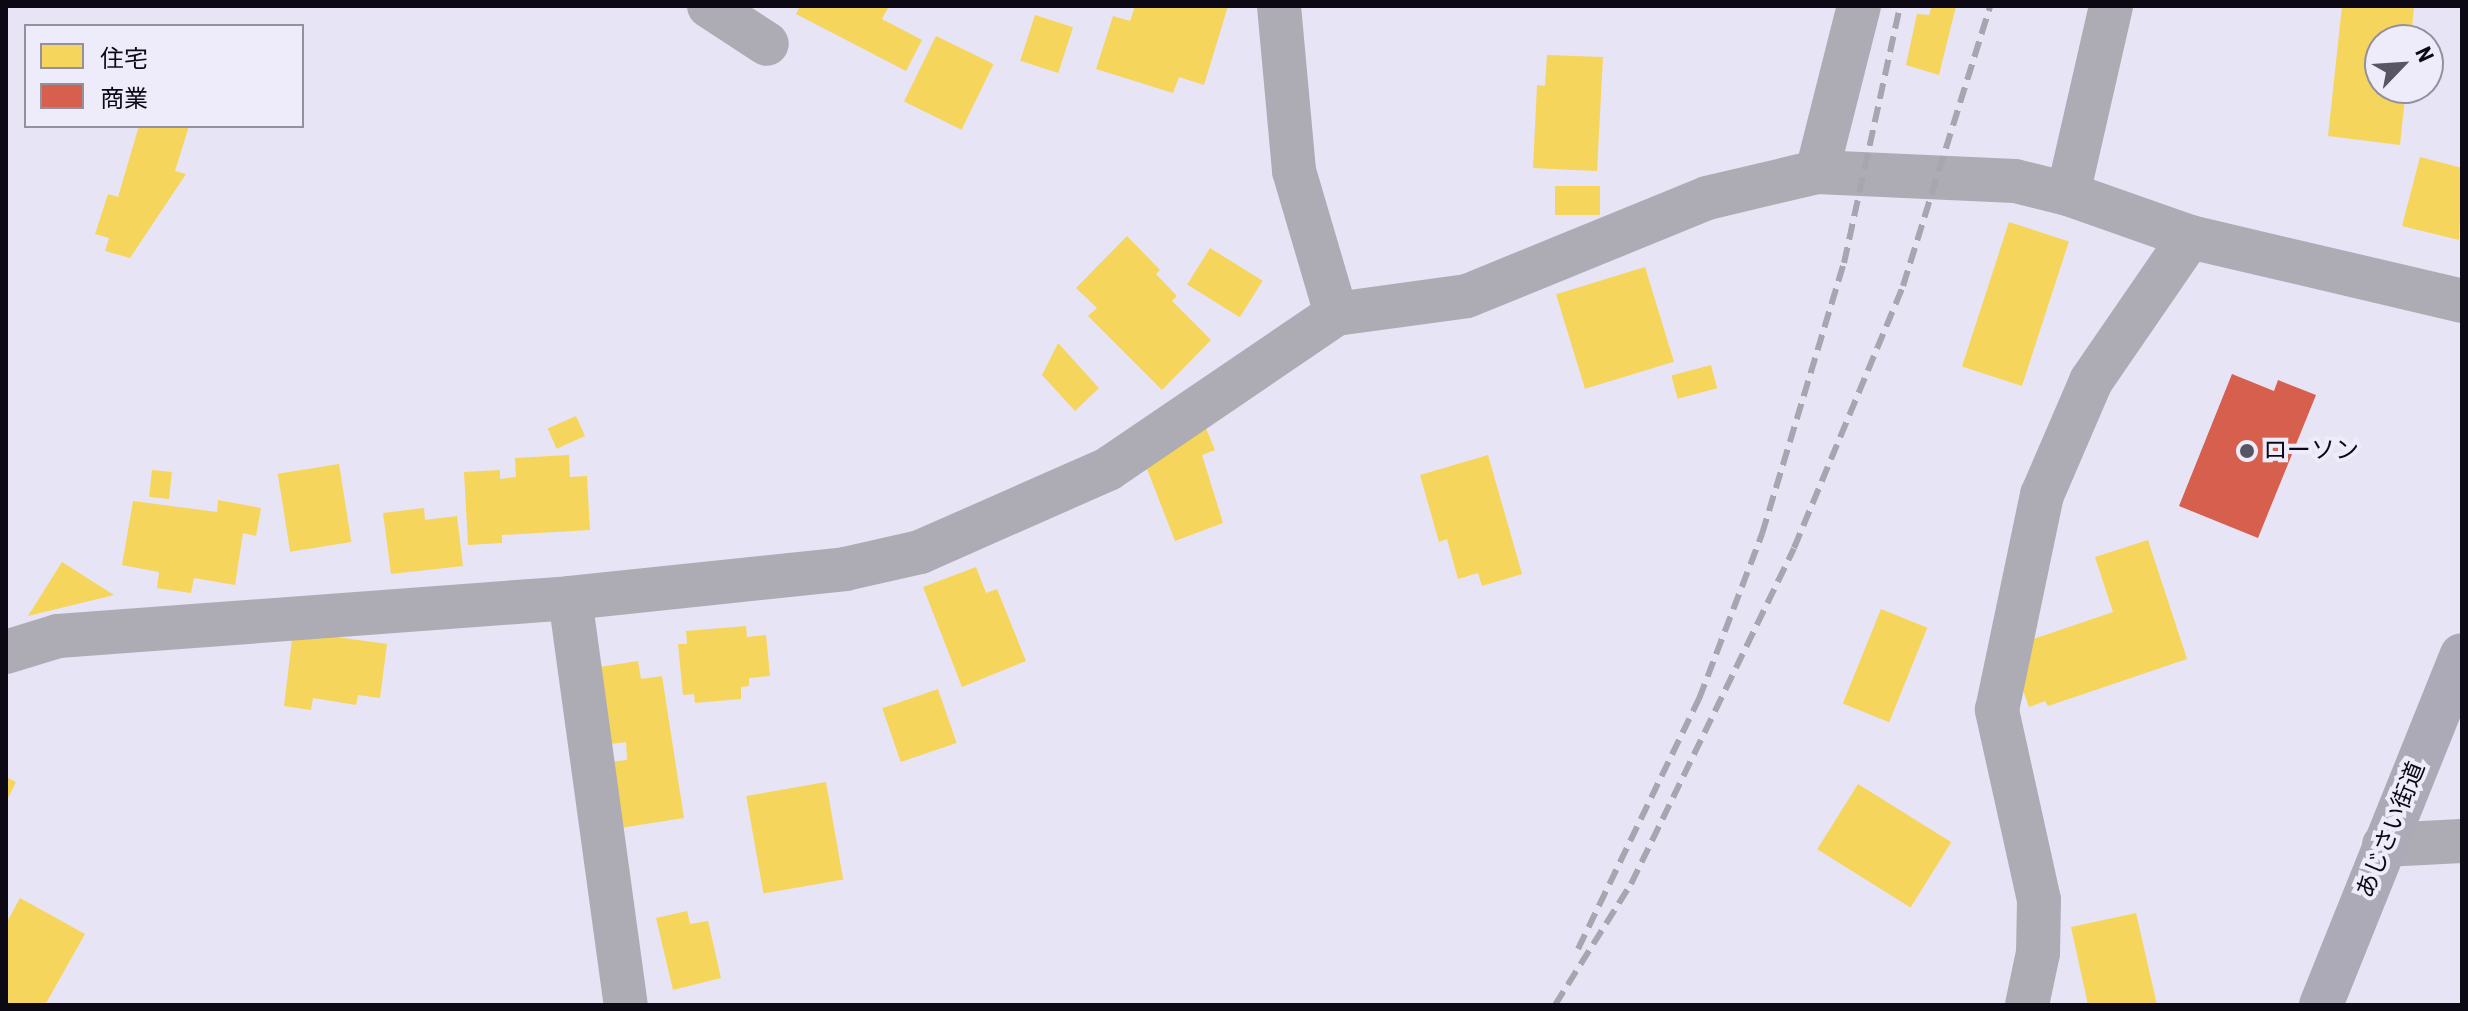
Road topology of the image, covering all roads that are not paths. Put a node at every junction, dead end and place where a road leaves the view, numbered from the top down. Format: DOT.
graph roads {
  1 [pos="709,6"];
  2 [pos="1279,6"];
  3 [pos="1859,6"];
  4 [pos="2111,6"];
  5 [pos="767,44"];
  6 [pos="1817,172"];
  7 [pos="2068,194"];
  8 [pos="2190,237"];
  9 [pos="2462,301"];
  10 [pos="1336,314"];
  11 [pos="570,598"];
  12 [pos="6,652"];
  13 [pos="2462,655"];
  14 [pos="2462,841"];
  15 [pos="2384,845"];
  16 [pos="626,1005"];
  17 [pos="2027,1005"];
  18 [pos="2321,1005"];
  1 -- 5 [label="street"];
  2 -- 10 [label="street"];
  3 -- 6 [label="street"];
  4 -- 7 [label="street"];
  6 -- 7 [label="street"];
  6 -- 10 [label="street"];
  7 -- 8 [label="street"];
  8 -- 9 [label="street"];
  8 -- 17 [label="street"];
  10 -- 11 [label="street"];
  11 -- 12 [label="street"];
  11 -- 16 [label="street"];
  13 -- 15 [label="highway, あじさい街道"];
  14 -- 15 [label="street"];
  15 -- 18 [label="highway, あじさい街道"];
}
